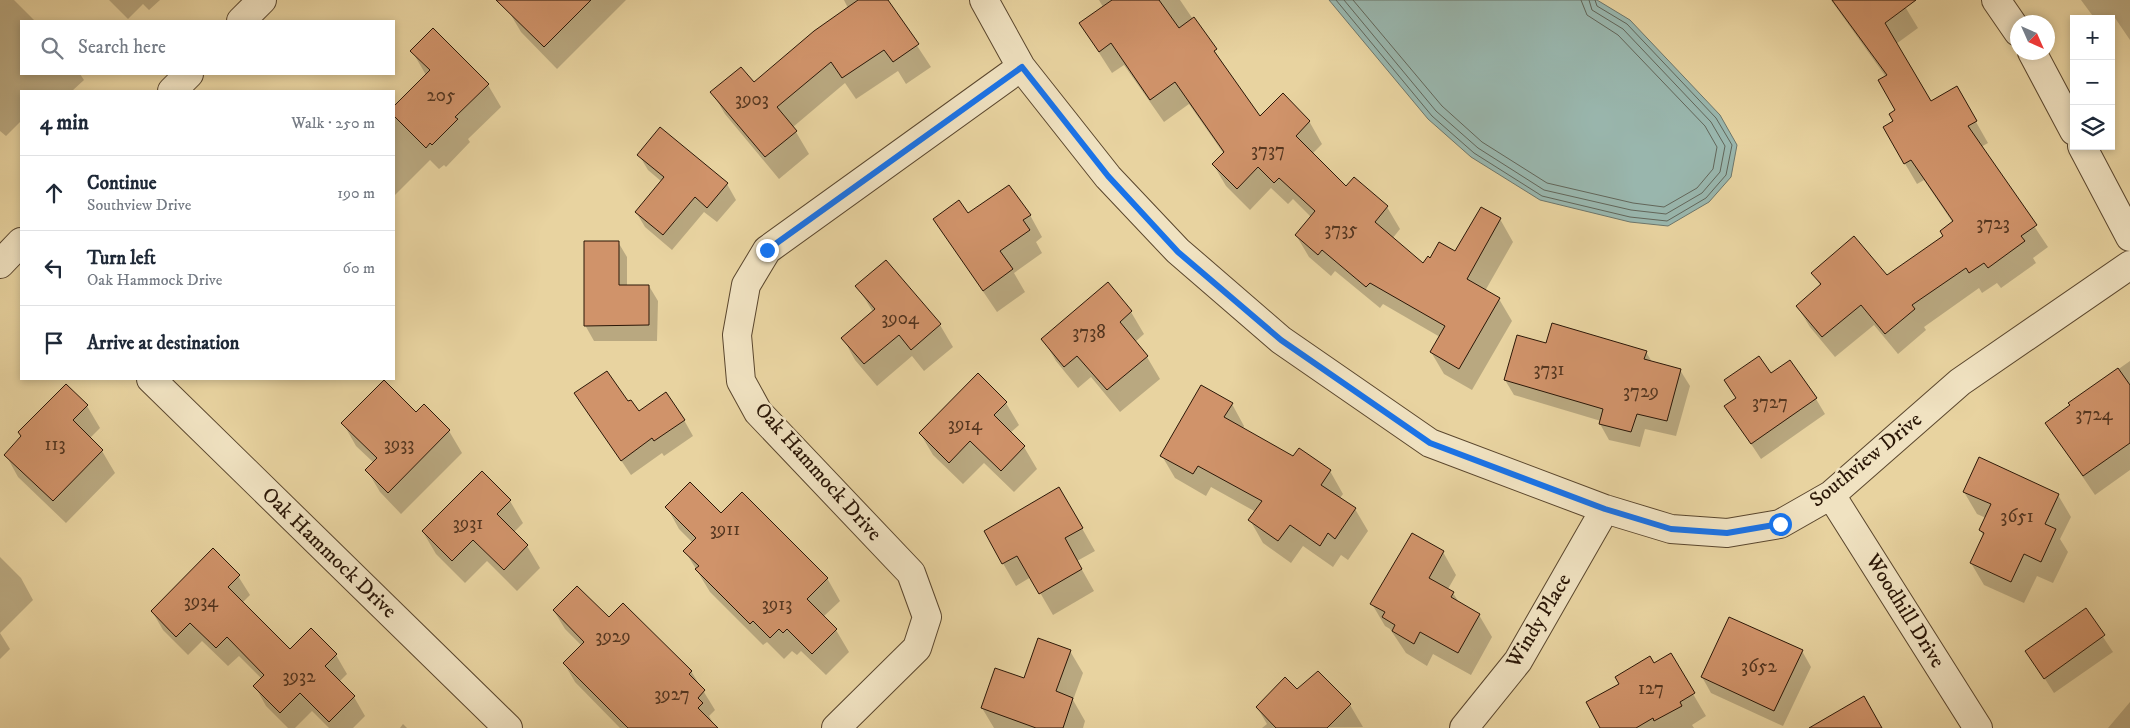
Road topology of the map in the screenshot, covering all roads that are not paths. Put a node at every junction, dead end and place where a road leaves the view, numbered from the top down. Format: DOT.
graph roads {
  1 [pos="262,0"];
  2 [pos="984,0"];
  3 [pos="1996,0"];
  4 [pos="242,20"];
  5 [pos="2010,20"];
  6 [pos="2036,60"];
  7 [pos="1022,67"];
  8 [pos="188,75"];
  9 [pos="173,90"];
  10 [pos="2070,123"];
  11 [pos="2084,150"];
  12 [pos="2130,237"];
  13 [pos="2130,265"];
  14 [pos="152,380"];
  15 [pos="1831,495"];
  16 [pos="1605,509"];
  17 [pos="508,728"];
  18 [pos="836,728"];
  19 [pos="1464,728"];
  20 [pos="1978,728"];
  1 -- 4 [label="street"];
  2 -- 7 [label="street, Southview Drive"];
  3 -- 5 [label="street"];
  6 -- 10 [label="street"];
  7 -- 16 [label="street, Southview Drive"];
  7 -- 18 [label="street, Oak Hammock Drive"];
  8 -- 9 [label="street"];
  11 -- 12 [label="street"];
  13 -- 15 [label="street, Southview Drive"];
  14 -- 17 [label="street, Oak Hammock Drive"];
  15 -- 16 [label="street, Southview Drive"];
  15 -- 20 [label="street, Woodhill Drive"];
  16 -- 19 [label="street, Windy Place"];
}
